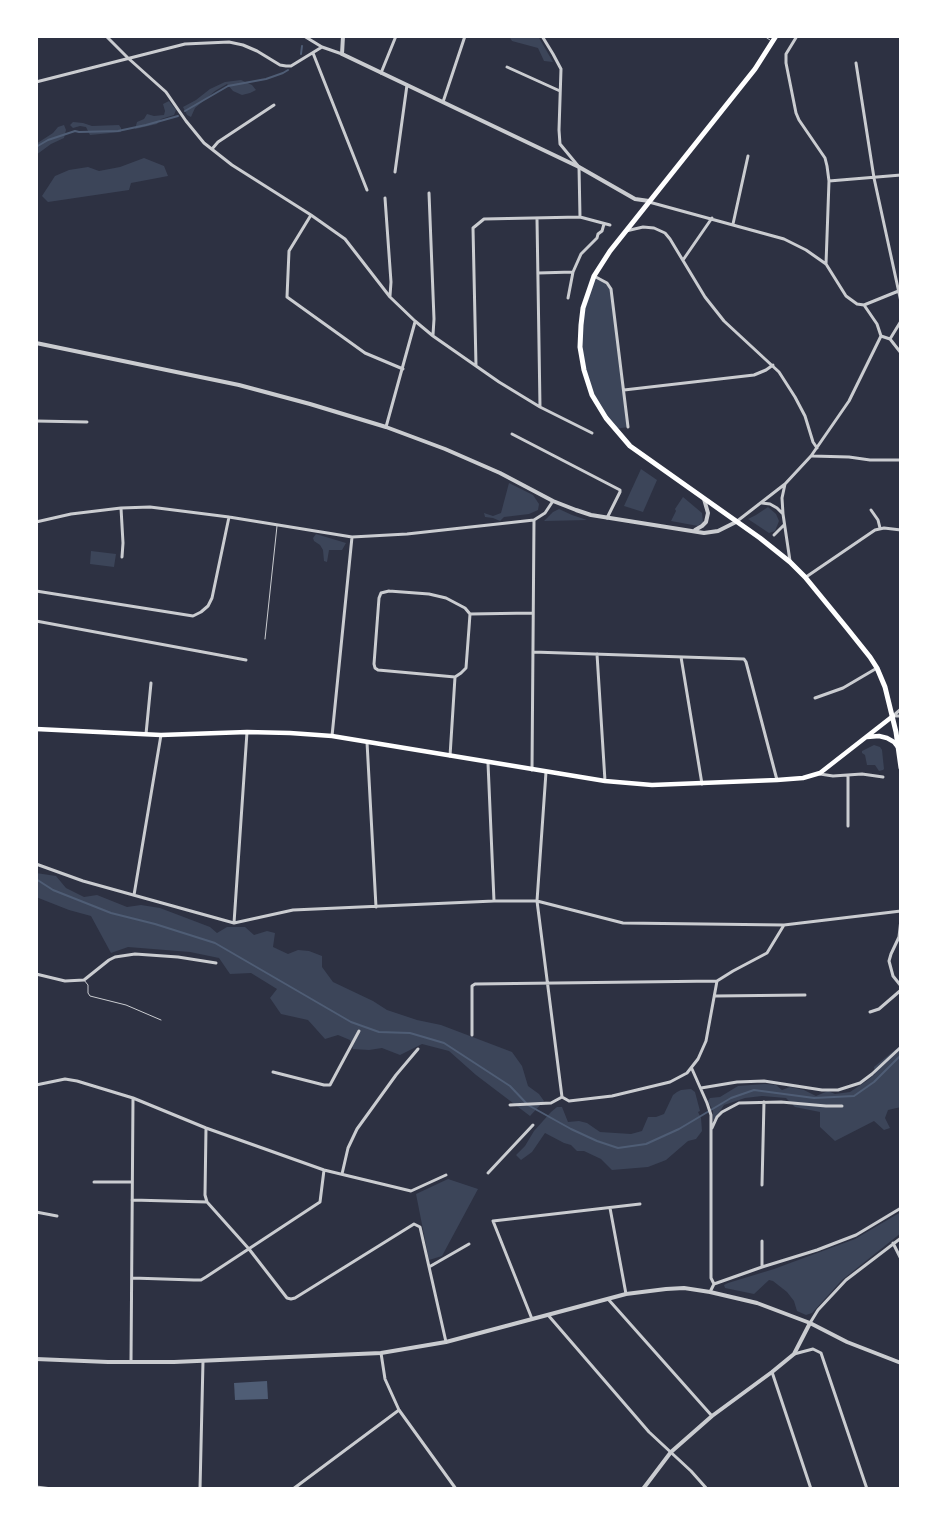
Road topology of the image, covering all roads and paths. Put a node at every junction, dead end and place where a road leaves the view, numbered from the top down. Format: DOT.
graph roads {
  1 [pos="106,36"];
  2 [pos="304,36"];
  3 [pos="343,36"];
  4 [pos="396,36"];
  5 [pos="465,36"];
  6 [pos="542,36"];
  7 [pos="764,36"];
  8 [pos="776,36"];
  9 [pos="797,36"];
  10 [pos="773,42"];
  11 [pos="322,47"];
  12 [pos="313,53"];
  13 [pos="342,54"];
  14 [pos="128,58"];
  15 [pos="856,63"];
  16 [pos="507,67"];
  17 [pos="381,73"];
  18 [pos="36,82"];
  19 [pos="407,85"];
  20 [pos="560,91"];
  21 [pos="443,102"];
  22 [pos="274,105"];
  23 [pos="212,149"];
  24 [pos="748,156"];
  25 [pos="579,167"];
  26 [pos="395,172"];
  27 [pos="901,175"];
  28 [pos="874,178"];
  29 [pos="829,181"];
  30 [pos="367,190"];
  31 [pos="429,193"];
  32 [pos="385,198"];
  33 [pos="649,201"];
  34 [pos="310,215"];
  35 [pos="580,217"];
  36 [pos="537,218"];
  37 [pos="712,218"];
  38 [pos="604,224"];
  39 [pos="733,224"];
  40 [pos="610,226"];
  41 [pos="625,231"];
  42 [pos="683,260"];
  43 [pos="826,264"];
  44 [pos="573,272"];
  45 [pos="538,273"];
  46 [pos="594,276"];
  47 [pos="899,291"];
  48 [pos="390,297"];
  49 [pos="568,298"];
  50 [pos="901,302"];
  51 [pos="864,305"];
  52 [pos="415,321"];
  53 [pos="433,336"];
  54 [pos="881,336"];
  55 [pos="890,339"];
  56 [pos="36,343"];
  57 [pos="901,352"];
  58 [pos="773,365"];
  59 [pos="476,366"];
  60 [pos="403,369"];
  61 [pos="624,390"];
  62 [pos="540,407"];
  63 [pos="36,421"];
  64 [pos="88,422"];
  65 [pos="386,427"];
  66 [pos="628,427"];
  67 [pos="512,434"];
  68 [pos="592,434"];
  69 [pos="816,448"];
  70 [pos="811,456"];
  71 [pos="901,460"];
  72 [pos="785,484"];
  73 [pos="704,499"];
  74 [pos="553,500"];
  75 [pos="761,503"];
  76 [pos="121,508"];
  77 [pos="871,510"];
  78 [pos="783,514"];
  79 [pos="229,517"];
  80 [pos="606,518"];
  81 [pos="534,520"];
  82 [pos="36,522"];
  83 [pos="736,522"];
  84 [pos="278,524"];
  85 [pos="784,525"];
  86 [pos="880,528"];
  87 [pos="693,530"];
  88 [pos="901,530"];
  89 [pos="774,535"];
  90 [pos="352,537"];
  91 [pos="122,557"];
  92 [pos="790,562"];
  93 [pos="805,577"];
  94 [pos="36,591"];
  95 [pos="532,613"];
  96 [pos="470,614"];
  97 [pos="36,621"];
  98 [pos="265,639"];
  99 [pos="532,652"];
  100 [pos="597,654"];
  101 [pos="680,657"];
  102 [pos="246,660"];
  103 [pos="877,668"];
  104 [pos="455,677"];
  105 [pos="151,683"];
  106 [pos="815,698"];
  107 [pos="901,709"];
  108 [pos="892,716"];
  109 [pos="901,716"];
  110 [pos="36,729"];
  111 [pos="247,732"];
  112 [pos="146,734"];
  113 [pos="160,735"];
  114 [pos="332,736"];
  115 [pos="866,737"];
  116 [pos="367,742"];
  117 [pos="898,747"];
  118 [pos="450,756"];
  119 [pos="488,763"];
  120 [pos="901,768"];
  121 [pos="532,770"];
  122 [pos="546,772"];
  123 [pos="820,774"];
  124 [pos="848,775"];
  125 [pos="883,777"];
  126 [pos="776,780"];
  127 [pos="605,781"];
  128 [pos="702,784"];
  129 [pos="848,826"];
  130 [pos="36,864"];
  131 [pos="134,895"];
  132 [pos="494,901"];
  133 [pos="537,901"];
  134 [pos="376,907"];
  135 [pos="901,910"];
  136 [pos="901,919"];
  137 [pos="234,923"];
  138 [pos="784,925"];
  139 [pos="216,963"];
  140 [pos="36,974"];
  141 [pos="84,980"];
  142 [pos="717,981"];
  143 [pos="548,982"];
  144 [pos="901,986"];
  145 [pos="901,990"];
  146 [pos="805,995"];
  147 [pos="715,996"];
  148 [pos="870,1012"];
  149 [pos="161,1020"];
  150 [pos="359,1031"];
  151 [pos="472,1035"];
  152 [pos="901,1047"];
  153 [pos="418,1049"];
  154 [pos="692,1069"];
  155 [pos="273,1072"];
  156 [pos="36,1085"];
  157 [pos="701,1088"];
  158 [pos="562,1097"];
  159 [pos="133,1098"];
  160 [pos="764,1102"];
  161 [pos="510,1105"];
  162 [pos="842,1106"];
  163 [pos="533,1125"];
  164 [pos="206,1128"];
  165 [pos="710,1130"];
  166 [pos="324,1170"];
  167 [pos="488,1173"];
  168 [pos="342,1174"];
  169 [pos="446,1175"];
  170 [pos="94,1182"];
  171 [pos="132,1182"];
  172 [pos="762,1185"];
  173 [pos="132,1200"];
  174 [pos="207,1202"];
  175 [pos="640,1204"];
  176 [pos="610,1208"];
  177 [pos="901,1208"];
  178 [pos="36,1212"];
  179 [pos="57,1216"];
  180 [pos="901,1238"];
  181 [pos="762,1241"];
  182 [pos="469,1244"];
  183 [pos="892,1244"];
  184 [pos="249,1249"];
  185 [pos="901,1260"];
  186 [pos="429,1267"];
  187 [pos="762,1267"];
  188 [pos="132,1278"];
  189 [pos="714,1284"];
  190 [pos="710,1292"];
  191 [pos="626,1294"];
  192 [pos="608,1298"];
  193 [pos="548,1314"];
  194 [pos="532,1318"];
  195 [pos="810,1324"];
  196 [pos="446,1342"];
  197 [pos="381,1353"];
  198 [pos="794,1354"];
  199 [pos="36,1359"];
  200 [pos="203,1361"];
  201 [pos="132,1362"];
  202 [pos="901,1363"];
  203 [pos="772,1372"];
  204 [pos="399,1410"];
  205 [pos="712,1416"];
  206 [pos="671,1452"];
  207 [pos="36,1487"];
  208 [pos="52,1489"];
  209 [pos="200,1489"];
  210 [pos="293,1489"];
  211 [pos="456,1489"];
  212 [pos="643,1489"];
  213 [pos="707,1489"];
  214 [pos="810,1489"];
  215 [pos="867,1489"];
  1 -- 14 [label="street"];
  2 -- 11 [label="street"];
  3 -- 13 [label="street"];
  4 -- 17 [label="street"];
  5 -- 21 [label="street"];
  6 -- 20 [label="street"];
  7 -- 10 [label="lane"];
  8 -- 10 [label="main road"];
  9 -- 29 [label="street"];
  10 -- 33 [label="main road"];
  11 -- 12 [label="street"];
  11 -- 13 [label="street"];
  12 -- 14 [label="street"];
  12 -- 30 [label="street"];
  13 -- 17 [label="street"];
  14 -- 18 [label="street"];
  14 -- 23 [label="street"];
  15 -- 28 [label="street"];
  16 -- 20 [label="street"];
  17 -- 19 [label="street"];
  19 -- 21 [label="street"];
  19 -- 26 [label="street"];
  20 -- 25 [label="street"];
  21 -- 25 [label="street"];
  22 -- 23 [label="street"];
  23 -- 34 [label="street"];
  24 -- 39 [label="street"];
  25 -- 33 [label="street"];
  25 -- 35 [label="street"];
  27 -- 28 [label="street"];
  28 -- 29 [label="street"];
  28 -- 47 [label="street"];
  29 -- 43 [label="street"];
  31 -- 53 [label="street"];
  32 -- 48 [label="street"];
  33 -- 37 [label="street"];
  33 -- 41 [label="main road"];
  34 -- 48 [label="street"];
  34 -- 60 [label="street"];
  35 -- 36 [label="street"];
  35 -- 38 [label="street"];
  36 -- 45 [label="street"];
  36 -- 59 [label="street"];
  37 -- 39 [label="street"];
  37 -- 42 [label="street"];
  38 -- 40 [label="street"];
  38 -- 44 [label="street"];
  39 -- 43 [label="street"];
  41 -- 42 [label="street"];
  41 -- 46 [label="main road"];
  42 -- 58 [label="street"];
  43 -- 51 [label="street"];
  44 -- 45 [label="street"];
  44 -- 49 [label="street"];
  45 -- 62 [label="street"];
  46 -- 61 [label="street"];
  46 -- 73 [label="main road"];
  47 -- 50 [label="street"];
  47 -- 51 [label="street"];
  48 -- 52 [label="street"];
  50 -- 55 [label="street"];
  51 -- 54 [label="street"];
  52 -- 53 [label="street"];
  52 -- 60 [label="street"];
  53 -- 59 [label="street"];
  54 -- 55 [label="street"];
  54 -- 69 [label="street"];
  55 -- 57 [label="street"];
  56 -- 65 [label="street"];
  58 -- 61 [label="street"];
  58 -- 69 [label="street"];
  59 -- 62 [label="street"];
  60 -- 65 [label="street"];
  61 -- 66 [label="street"];
  62 -- 68 [label="street"];
  63 -- 64 [label="street"];
  65 -- 74 [label="street"];
  67 -- 80 [label="street"];
  69 -- 70 [label="street"];
  70 -- 71 [label="street"];
  70 -- 72 [label="street"];
  72 -- 75 [label="street"];
  72 -- 78 [label="street"];
  73 -- 83 [label="main road"];
  73 -- 87 [label="street"];
  74 -- 80 [label="street"];
  74 -- 81 [label="street"];
  75 -- 78 [label="street"];
  75 -- 83 [label="street"];
  76 -- 79 [label="street"];
  76 -- 82 [label="street"];
  76 -- 91 [label="street"];
  77 -- 86 [label="street"];
  78 -- 85 [label="street"];
  79 -- 84 [label="street"];
  79 -- 94 [label="street"];
  80 -- 87 [label="street"];
  81 -- 90 [label="street"];
  81 -- 95 [label="street"];
  83 -- 87 [label="street"];
  83 -- 92 [label="main road"];
  84 -- 90 [label="street"];
  84 -- 98 [label="lane"];
  85 -- 89 [label="street"];
  85 -- 92 [label="street"];
  86 -- 88 [label="street"];
  86 -- 93 [label="street"];
  90 -- 114 [label="street"];
  92 -- 93 [label="main road"];
  93 -- 103 [label="main road"];
  95 -- 96 [label="street"];
  95 -- 99 [label="street"];
  96 -- 104 [label="street"];
  96 -- 104 [label="street"];
  97 -- 102 [label="street"];
  99 -- 100 [label="street"];
  99 -- 121 [label="street"];
  100 -- 101 [label="street"];
  100 -- 127 [label="street"];
  101 -- 126 [label="street"];
  101 -- 128 [label="street"];
  103 -- 106 [label="street"];
  103 -- 108 [label="main road"];
  104 -- 118 [label="street"];
  105 -- 112 [label="street"];
  107 -- 108 [label="street"];
  108 -- 109 [label="street"];
  108 -- 115 [label="main road"];
  108 -- 117 [label="main road"];
  110 -- 112 [label="main road"];
  111 -- 113 [label="main road"];
  111 -- 114 [label="main road"];
  111 -- 137 [label="street"];
  112 -- 113 [label="main road"];
  113 -- 131 [label="street"];
  114 -- 116 [label="main road"];
  115 -- 117 [label="main road"];
  115 -- 123 [label="main road"];
  116 -- 118 [label="main road"];
  116 -- 134 [label="street"];
  117 -- 120 [label="main road"];
  118 -- 119 [label="main road"];
  119 -- 121 [label="main road"];
  119 -- 132 [label="street"];
  121 -- 122 [label="main road"];
  122 -- 127 [label="main road"];
  122 -- 133 [label="street"];
  123 -- 124 [label="street"];
  123 -- 126 [label="main road"];
  124 -- 125 [label="street"];
  124 -- 129 [label="street"];
  126 -- 128 [label="main road"];
  127 -- 128 [label="main road"];
  130 -- 131 [label="street"];
  131 -- 137 [label="street"];
  132 -- 133 [label="street"];
  132 -- 134 [label="street"];
  133 -- 138 [label="street"];
  133 -- 143 [label="street"];
  134 -- 137 [label="street"];
  135 -- 138 [label="street"];
  136 -- 144 [label="street"];
  138 -- 142 [label="street"];
  139 -- 141 [label="street"];
  140 -- 141 [label="street"];
  141 -- 149 [label="lane"];
  142 -- 143 [label="street"];
  142 -- 147 [label="street"];
  143 -- 151 [label="street"];
  143 -- 158 [label="street"];
  145 -- 148 [label="street"];
  146 -- 147 [label="street"];
  147 -- 154 [label="street"];
  150 -- 155 [label="street"];
  152 -- 157 [label="street"];
  153 -- 168 [label="street"];
  154 -- 157 [label="street"];
  154 -- 158 [label="street"];
  156 -- 159 [label="street"];
  157 -- 165 [label="street"];
  158 -- 161 [label="street"];
  159 -- 164 [label="street"];
  159 -- 171 [label="street"];
  160 -- 162 [label="street"];
  160 -- 165 [label="street"];
  160 -- 172 [label="street"];
  163 -- 167 [label="street"];
  164 -- 166 [label="street"];
  164 -- 174 [label="street"];
  165 -- 189 [label="street"];
  166 -- 168 [label="street"];
  166 -- 184 [label="street"];
  168 -- 169 [label="street"];
  170 -- 171 [label="street"];
  171 -- 173 [label="street"];
  173 -- 174 [label="street"];
  173 -- 188 [label="street"];
  174 -- 184 [label="street"];
  175 -- 176 [label="street"];
  176 -- 191 [label="street"];
  176 -- 194 [label="street"];
  177 -- 187 [label="street"];
  178 -- 179 [label="street"];
  180 -- 183 [label="street"];
  181 -- 187 [label="street"];
  182 -- 186 [label="street"];
  183 -- 185 [label="street"];
  183 -- 195 [label="street"];
  184 -- 186 [label="street"];
  184 -- 188 [label="street"];
  186 -- 196 [label="street"];
  187 -- 189 [label="street"];
  188 -- 201 [label="street"];
  189 -- 190 [label="street"];
  190 -- 191 [label="street"];
  190 -- 195 [label="street"];
  191 -- 192 [label="street"];
  192 -- 193 [label="street"];
  192 -- 205 [label="street"];
  193 -- 194 [label="street"];
  193 -- 206 [label="street"];
  194 -- 196 [label="street"];
  195 -- 198 [label="street"];
  195 -- 202 [label="street"];
  196 -- 197 [label="street"];
  197 -- 200 [label="street"];
  197 -- 204 [label="street"];
  198 -- 203 [label="street"];
  198 -- 215 [label="street"];
  199 -- 201 [label="street"];
  200 -- 201 [label="street"];
  200 -- 209 [label="street"];
  203 -- 205 [label="street"];
  203 -- 214 [label="street"];
  204 -- 210 [label="street"];
  204 -- 211 [label="street"];
  205 -- 206 [label="street"];
  206 -- 212 [label="street"];
  206 -- 213 [label="street"];
  207 -- 208 [label="street"];
}
